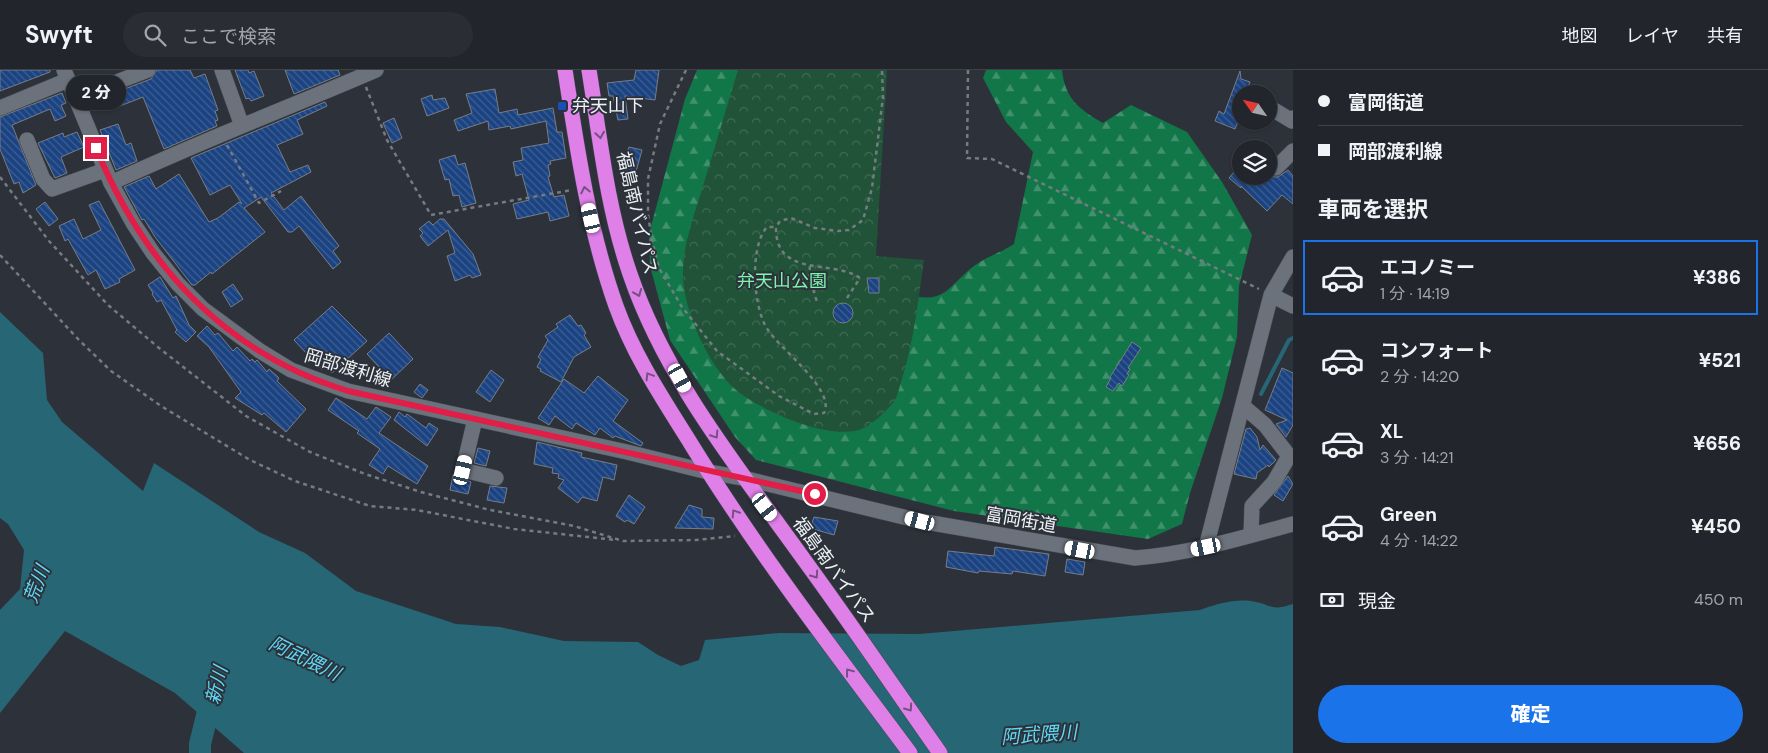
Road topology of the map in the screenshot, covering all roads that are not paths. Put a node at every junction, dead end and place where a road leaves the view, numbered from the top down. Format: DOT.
graph roads {
  1 [pos="148,70"];
  2 [pos="222,70"];
  3 [pos="565,70"];
  4 [pos="589,70"];
  5 [pos="372,72"];
  6 [pos="66,75"];
  7 [pos="75,98"];
  8 [pos="0,108"];
  9 [pos="1278,112"];
  10 [pos="1293,120"];
  11 [pos="242,126"];
  12 [pos="27,140"];
  13 [pos="1293,151"];
  14 [pos="1277,167"];
  15 [pos="108,176"];
  16 [pos="1293,257"];
  17 [pos="1271,295"];
  18 [pos="1293,306"];
  19 [pos="1244,406"];
  20 [pos="476,419"];
  21 [pos="1291,453"];
  22 [pos="708,472"];
  23 [pos="496,478"];
  24 [pos="743,478"];
  25 [pos="1293,524"];
  26 [pos="1251,535"];
  27 [pos="1206,547"];
  28 [pos="910,753"];
  29 [pos="940,753"];
  1 -- 7 [label="street"];
  2 -- 11 [label="street"];
  22 -- 3 [label="highway, one-way"];
  4 -- 24 [label="highway, 福島南バイパス, one-way"];
  5 -- 11 [label="street"];
  6 -- 7 [label="street, 岡部渡利線"];
  6 -- 8 [label="street"];
  7 -- 15 [label="street, 岡部渡利線"];
  9 -- 10 [label="street"];
  11 -- 15 [label="street"];
  12 -- 15 [label="street"];
  13 -- 14 [label="street"];
  15 -- 20 [label="street, 岡部渡利線"];
  16 -- 17 [label="street"];
  17 -- 18 [label="street"];
  17 -- 19 [label="street"];
  19 -- 21 [label="street"];
  19 -- 27 [label="street"];
  20 -- 22 [label="street, 岡部渡利線"];
  20 -- 23 [label="street"];
  21 -- 26 [label="street"];
  22 -- 24 [label="street, 岡部渡利線"];
  28 -- 22 [label="highway, one-way"];
  24 -- 27 [label="street, 富岡街道"];
  24 -- 29 [label="highway, 福島南バイパス, one-way"];
  25 -- 26 [label="street, 富岡街道"];
  26 -- 27 [label="street, 富岡街道"];
}
